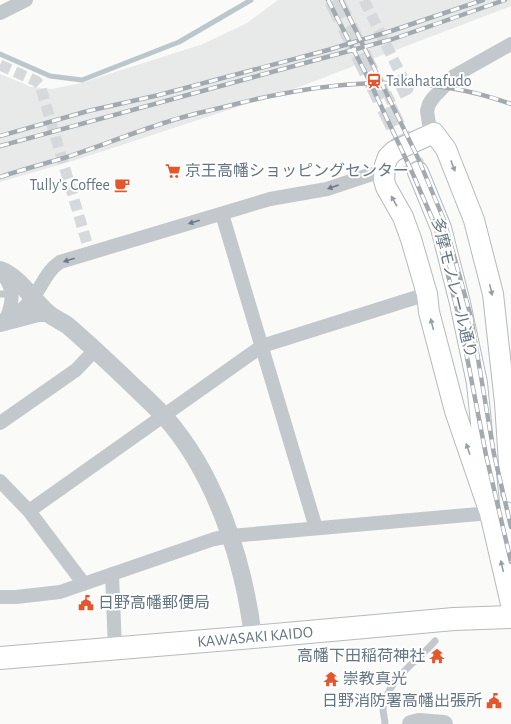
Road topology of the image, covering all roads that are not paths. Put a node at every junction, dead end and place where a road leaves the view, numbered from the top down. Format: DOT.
graph roads {
  1 [pos="26,0"];
  2 [pos="0,13"];
  3 [pos="511,44"];
  4 [pos="434,133"];
  5 [pos="418,172"];
  6 [pos="384,173"];
  7 [pos="222,214"];
  8 [pos="0,271"];
  9 [pos="6,294"];
  10 [pos="427,294"];
  11 [pos="34,297"];
  12 [pos="48,313"];
  13 [pos="3,323"];
  14 [pos="262,346"];
  15 [pos="95,350"];
  16 [pos="477,383"];
  17 [pos="509,414"];
  18 [pos="163,416"];
  19 [pos="0,423"];
  20 [pos="0,481"];
  21 [pos="511,493"];
  22 [pos="29,511"];
  23 [pos="490,513"];
  24 [pos="316,528"];
  25 [pos="230,536"];
  26 [pos="112,574"];
  27 [pos="84,584"];
  28 [pos="0,597"];
  29 [pos="511,604"];
  30 [pos="511,617"];
  31 [pos="253,637"];
  32 [pos="435,641"];
  33 [pos="115,649"];
  34 [pos="0,658"];
  35 [pos="385,724"];
  36 [pos="411,724"];
  37 [pos="444,724"];
  1 -- 2 [label="street"];
  3 -- 4 [label="street"];
  4 -- 6 [label="main road"];
  4 -- 17 [label="main road, one-way"];
  5 -- 16 [label="main road, 多摩モノレール通り"];
  6 -- 7 [label="street, one-way"];
  10 -- 6 [label="main road, one-way"];
  7 -- 11 [label="street, one-way"];
  7 -- 14 [label="street"];
  8 -- 9 [label="street"];
  8 -- 11 [label="street"];
  9 -- 11 [label="lane"];
  9 -- 13 [label="street"];
  10 -- 14 [label="street"];
  23 -- 10 [label="main road, one-way"];
  11 -- 12 [label="street"];
  11 -- 13 [label="street"];
  12 -- 13 [label="street"];
  12 -- 15 [label="street"];
  14 -- 18 [label="street"];
  14 -- 24 [label="street"];
  15 -- 18 [label="street"];
  15 -- 19 [label="street"];
  16 -- 21 [label="main road, 多摩モノレール通り"];
  16 -- 23 [label="main road, 多摩モノレール通り"];
  17 -- 21 [label="main road"];
  18 -- 22 [label="street"];
  18 -- 25 [label="street"];
  20 -- 22 [label="street"];
  22 -- 27 [label="street"];
  23 -- 24 [label="street"];
  29 -- 23 [label="main road, 多摩モノレール通り, one-way"];
  24 -- 25 [label="street"];
  25 -- 26 [label="street"];
  25 -- 31 [label="street"];
  26 -- 27 [label="street"];
  26 -- 33 [label="street"];
  27 -- 28 [label="street"];
  30 -- 31 [label="main road, KAWASAKI KAIDO"];
  31 -- 33 [label="main road, KAWASAKI KAIDO"];
  32 -- 35 [label="lane"];
  33 -- 34 [label="main road, KAWASAKI KAIDO"];
  36 -- 37 [label="street"];
}
